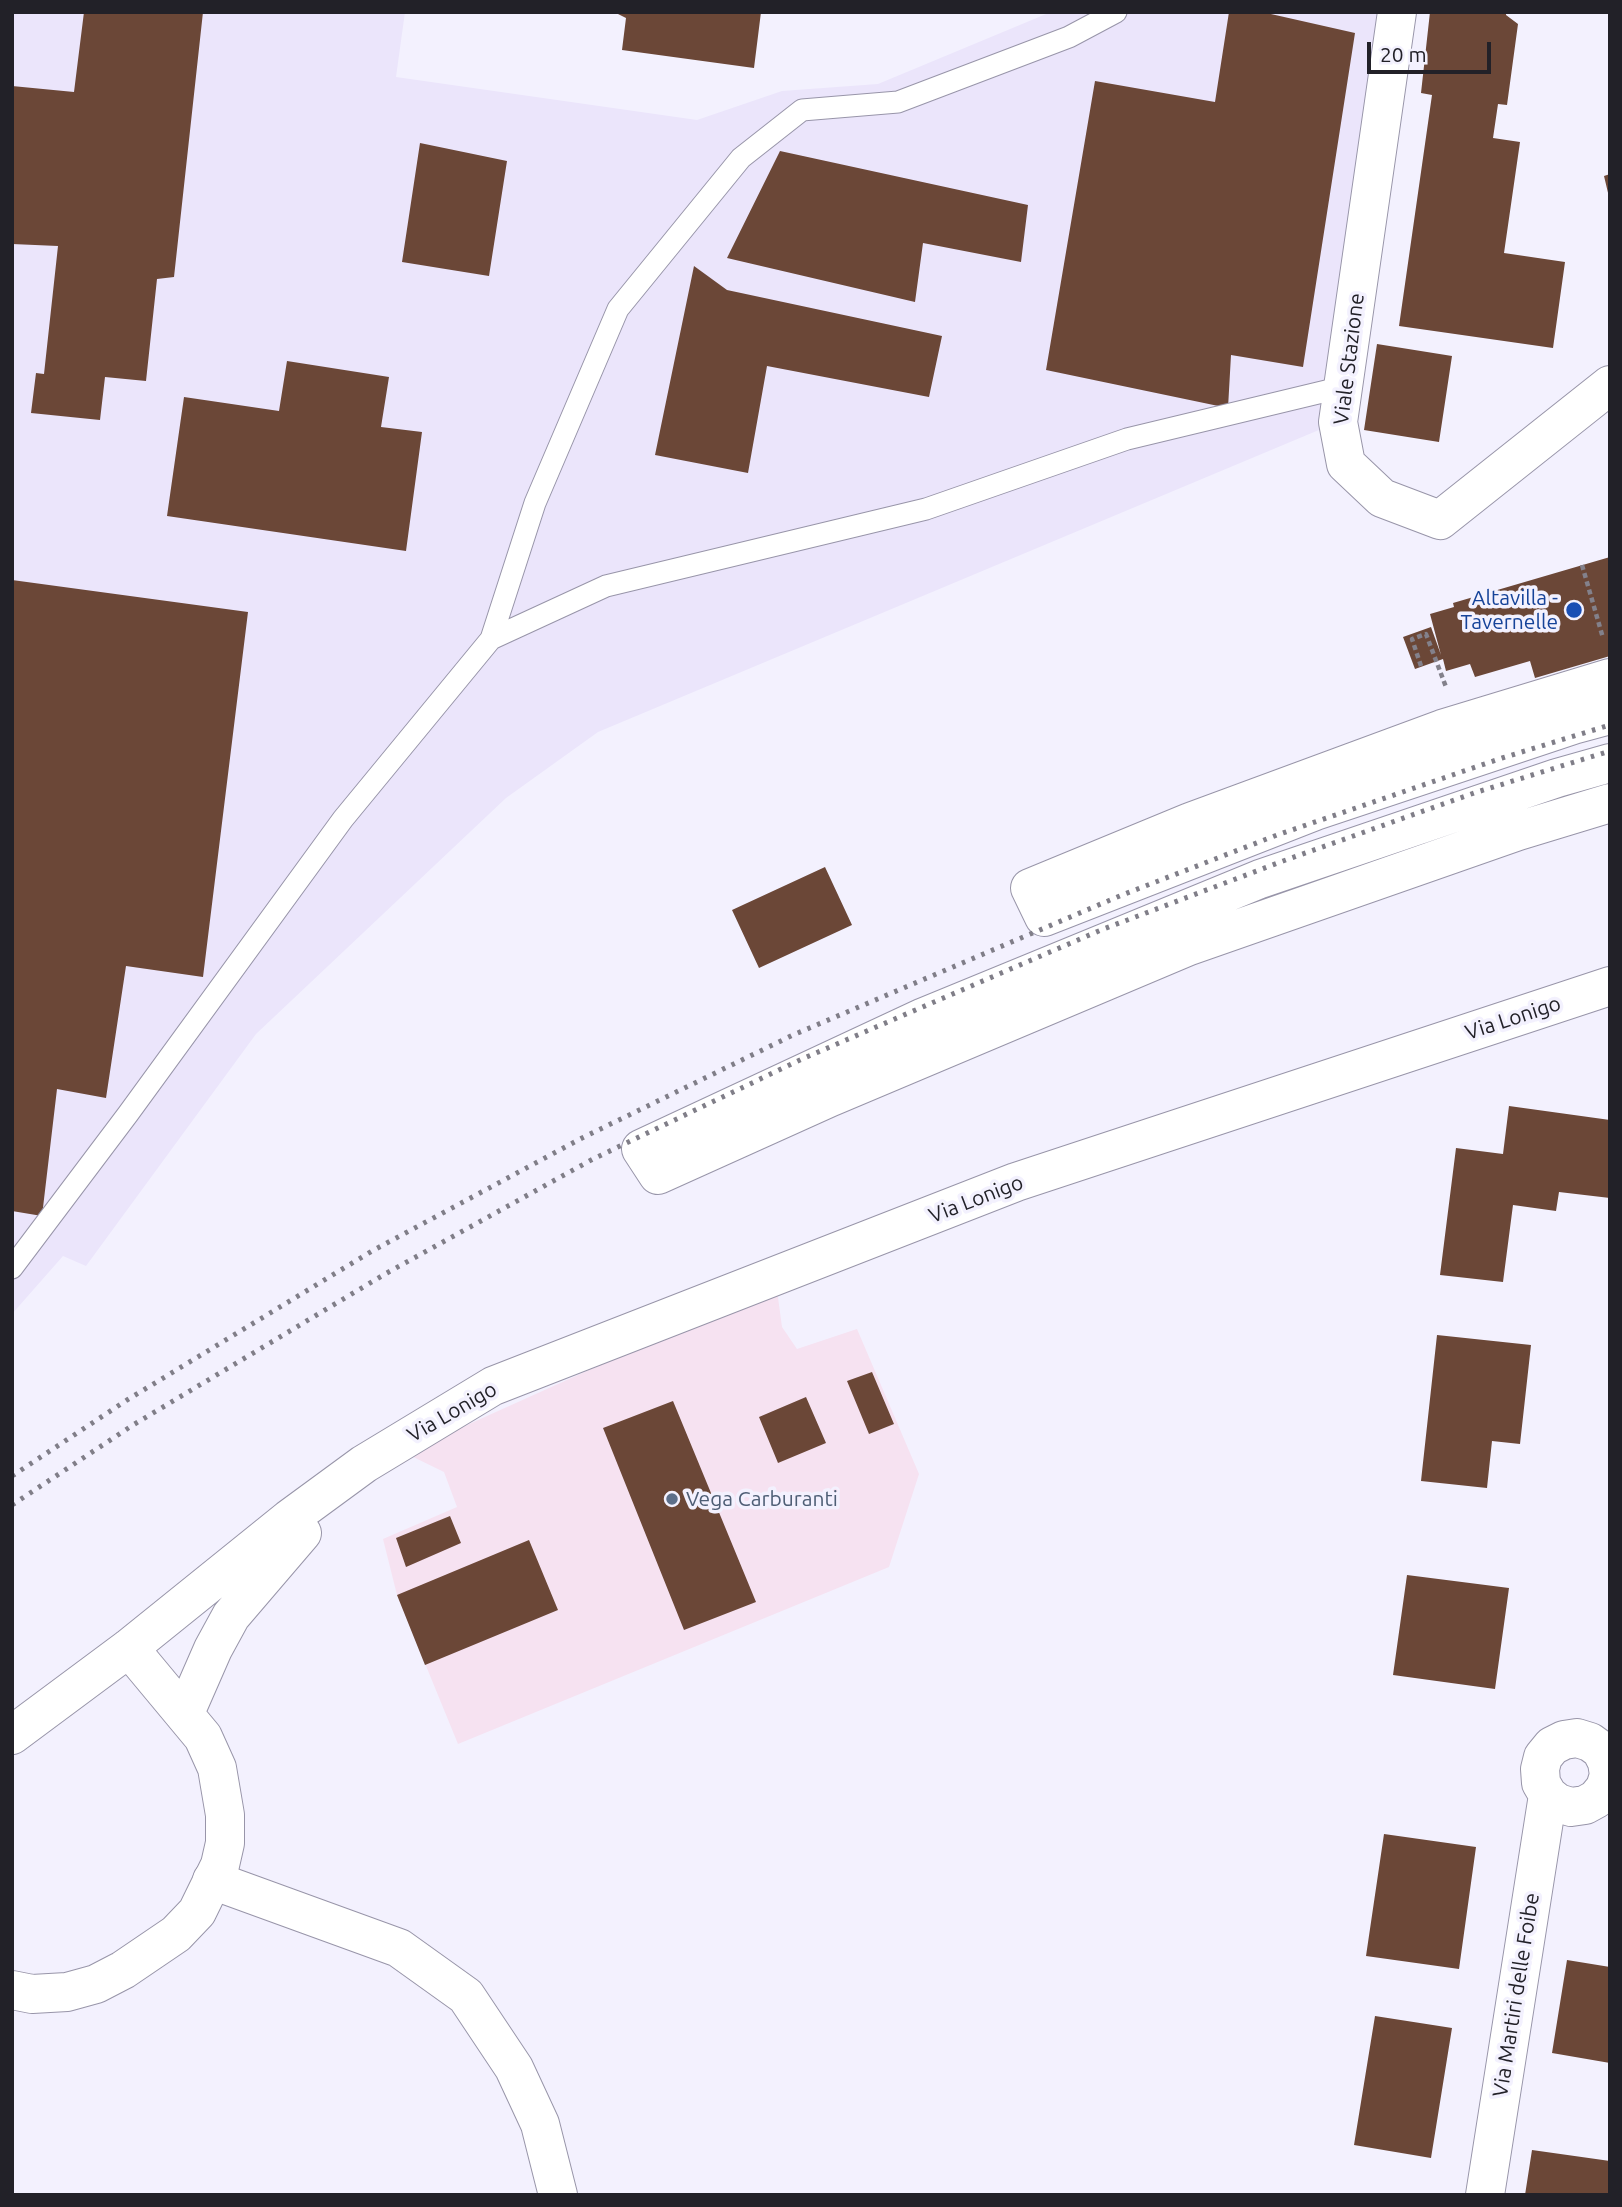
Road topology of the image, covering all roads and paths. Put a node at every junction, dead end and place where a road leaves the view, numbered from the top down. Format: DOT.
graph roads {
  1 [pos="1116,12"];
  2 [pos="1397,12"];
  3 [pos="1610,385"];
  4 [pos="1343,387"];
  5 [pos="1583,565"];
  6 [pos="491,639"];
  7 [pos="1608,663"];
  8 [pos="1421,666"];
  9 [pos="1448,692"];
  10 [pos="1610,715"];
  11 [pos="1610,763"];
  12 [pos="1610,803"];
  13 [pos="1610,986"];
  14 [pos="12,1268"];
  15 [pos="364,1464"];
  16 [pos="130,1648"];
  17 [pos="185,1713"];
  18 [pos="12,1735"];
  19 [pos="1548,1795"];
  20 [pos="212,1880"];
  21 [pos="12,1990"];
  22 [pos="558,2195"];
  23 [pos="1485,2195"];
  1 -- 6 [label="lane"];
  2 -- 4 [label="street, Viale Stazione"];
  3 -- 4 [label="street, Viale Stazione"];
  4 -- 6 [label="lane"];
  5 -- 7 [label="path"];
  6 -- 14 [label="lane"];
  7 -- 10 [label="street"];
  8 -- 9 [label="path"];
  11 -- 12 [label="street"];
  13 -- 15 [label="street, Via Lonigo"];
  15 -- 16 [label="street, Via Lonigo"];
  15 -- 17 [label="street, Via Lonigo"];
  16 -- 17 [label="street"];
  16 -- 18 [label="street, Via Lonigo"];
  17 -- 20 [label="street"];
  19 -- 23 [label="street, Via Martiri delle Foibe"];
  20 -- 21 [label="street"];
  20 -- 22 [label="street"];
}
